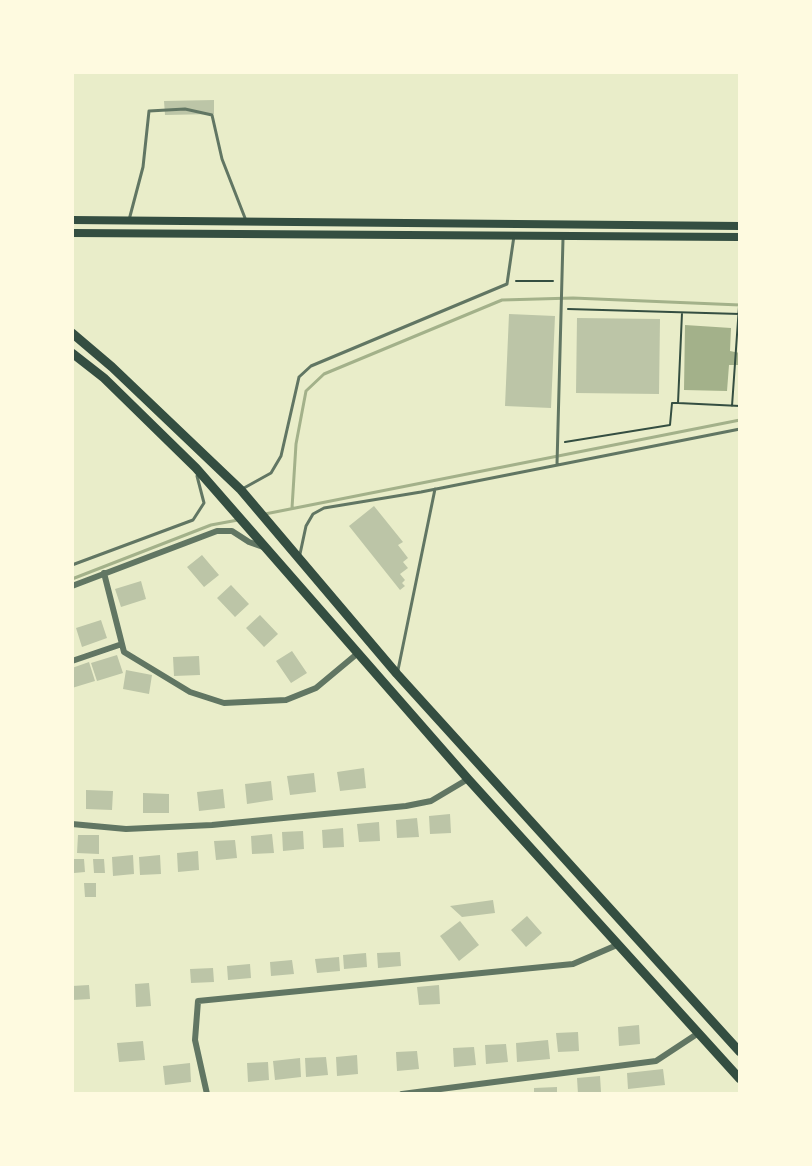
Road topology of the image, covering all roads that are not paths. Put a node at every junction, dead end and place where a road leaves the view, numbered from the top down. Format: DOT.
graph roads {
  1 [pos="72,220"];
  2 [pos="129,220"];
  3 [pos="246,222"];
  4 [pos="740,226"];
  5 [pos="74,234"];
  6 [pos="514,235"];
  7 [pos="563,236"];
  8 [pos="740,237"];
  9 [pos="72,333"];
  10 [pos="72,353"];
  11 [pos="740,429"];
  12 [pos="557,464"];
  13 [pos="196,468"];
  14 [pos="435,489"];
  15 [pos="241,490"];
  16 [pos="267,548"];
  17 [pos="299,557"];
  18 [pos="72,565"];
  19 [pos="104,573"];
  20 [pos="72,586"];
  21 [pos="122,644"];
  22 [pos="358,653"];
  23 [pos="72,661"];
  24 [pos="397,674"];
  25 [pos="468,779"];
  26 [pos="72,824"];
  27 [pos="617,945"];
  28 [pos="697,1034"];
  29 [pos="740,1052"];
  30 [pos="740,1079"];
  31 [pos="207,1094"];
  32 [pos="402,1094"];
  1 -- 2 [label="main road"];
  2 -- 3 [label="main road"];
  2 -- 3 [label="lane"];
  3 -- 4 [label="main road"];
  5 -- 6 [label="main road"];
  6 -- 7 [label="main road"];
  6 -- 15 [label="lane"];
  7 -- 8 [label="main road"];
  7 -- 12 [label="lane"];
  9 -- 15 [label="highway"];
  10 -- 13 [label="highway"];
  11 -- 12 [label="lane"];
  12 -- 14 [label="lane"];
  13 -- 16 [label="highway"];
  13 -- 18 [label="lane"];
  14 -- 17 [label="lane"];
  14 -- 24 [label="lane"];
  15 -- 17 [label="highway"];
  16 -- 19 [label="street"];
  16 -- 22 [label="highway"];
  17 -- 24 [label="highway"];
  19 -- 20 [label="street"];
  19 -- 21 [label="street"];
  21 -- 22 [label="street"];
  21 -- 23 [label="street"];
  22 -- 25 [label="highway"];
  24 -- 29 [label="highway"];
  25 -- 26 [label="street"];
  25 -- 27 [label="highway"];
  27 -- 28 [label="highway"];
  27 -- 31 [label="street"];
  28 -- 30 [label="highway"];
  28 -- 32 [label="street"];
}
